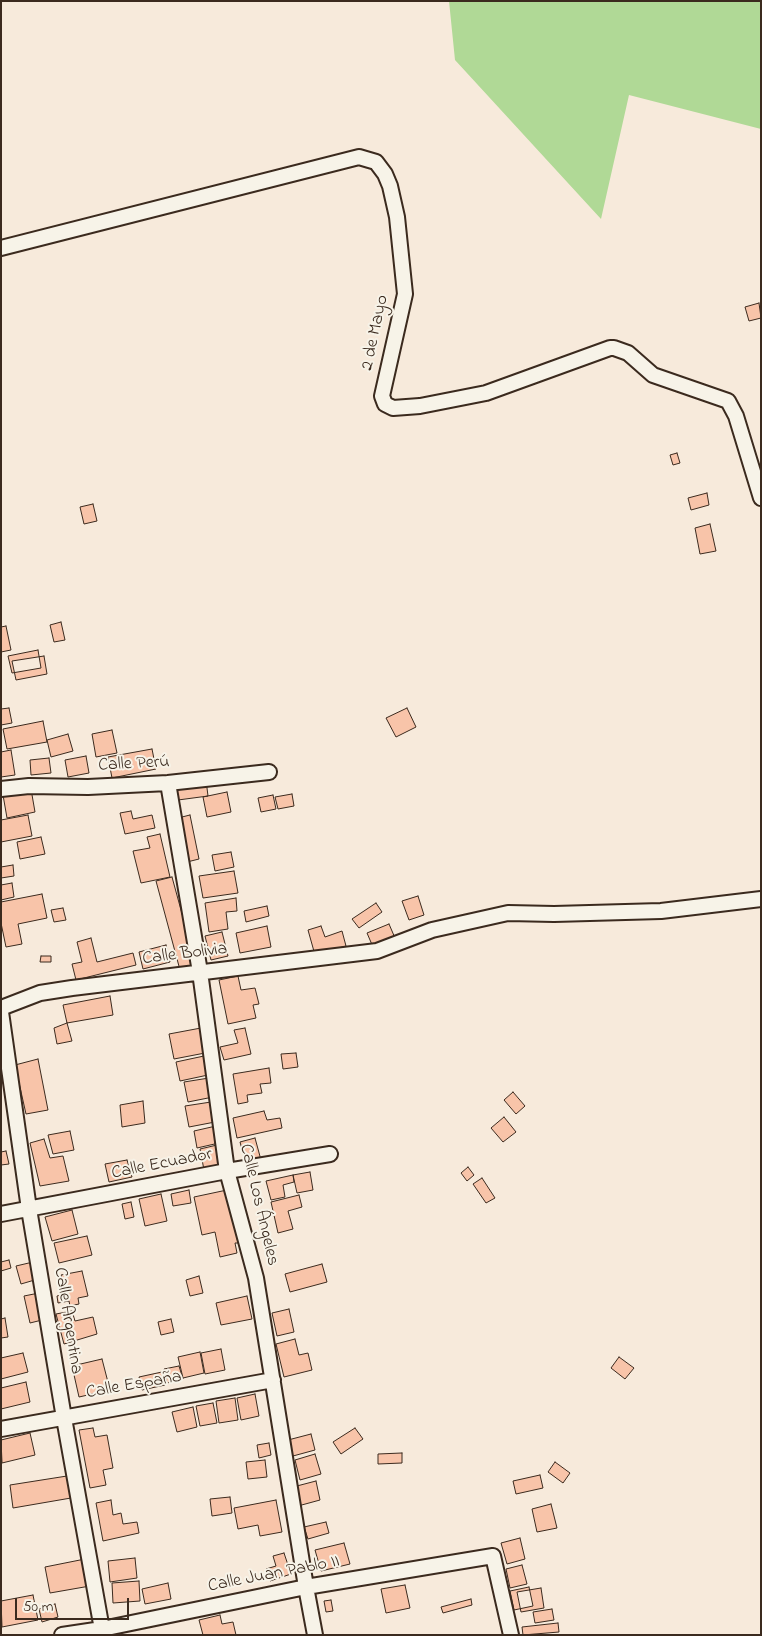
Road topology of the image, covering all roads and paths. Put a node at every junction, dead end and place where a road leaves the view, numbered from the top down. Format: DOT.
graph roads {
  1 [pos="1,248"];
  2 [pos="761,498"];
  3 [pos="269,772"];
  4 [pos="168,783"];
  5 [pos="1,790"];
  6 [pos="761,899"];
  7 [pos="200,972"];
  8 [pos="1,1008"];
  9 [pos="1,1012"];
  10 [pos="330,1154"];
  11 [pos="227,1172"];
  12 [pos="29,1209"];
  13 [pos="1,1214"];
  14 [pos="273,1380"];
  15 [pos="64,1418"];
  16 [pos="1,1429"];
  17 [pos="306,1587"];
  18 [pos="102,1632"];
  19 [pos="62,1635"];
  20 [pos="315,1635"];
  21 [pos="511,1635"];
  1 -- 2 [label="street, 2 de Mayo"];
  3 -- 4 [label="street, Calle Perú"];
  4 -- 5 [label="street, Calle Perú"];
  4 -- 7 [label="street, Calle Los Ángeles"];
  6 -- 7 [label="street, Calle Bolivia"];
  7 -- 8 [label="street, Calle Bolivia"];
  7 -- 11 [label="street, Calle Los Ángeles"];
  9 -- 12 [label="street, Calle Argentina"];
  10 -- 11 [label="street, Calle Ecuador"];
  11 -- 12 [label="street, Calle Ecuador"];
  11 -- 14 [label="street, Calle Los Ángeles"];
  12 -- 13 [label="street, Calle Ecuador"];
  12 -- 15 [label="street, Calle Argentina"];
  14 -- 15 [label="street, Calle España"];
  14 -- 17 [label="street, Calle Los Ángeles"];
  15 -- 16 [label="street, Calle España"];
  15 -- 18 [label="street, Calle Argentina"];
  17 -- 18 [label="street, Calle Juan Pablo II"];
  17 -- 20 [label="street, Calle Los Ángeles"];
  17 -- 21 [label="street, Calle Juan Pablo II"];
  18 -- 19 [label="street, Calle Juan Pablo II"];
}
